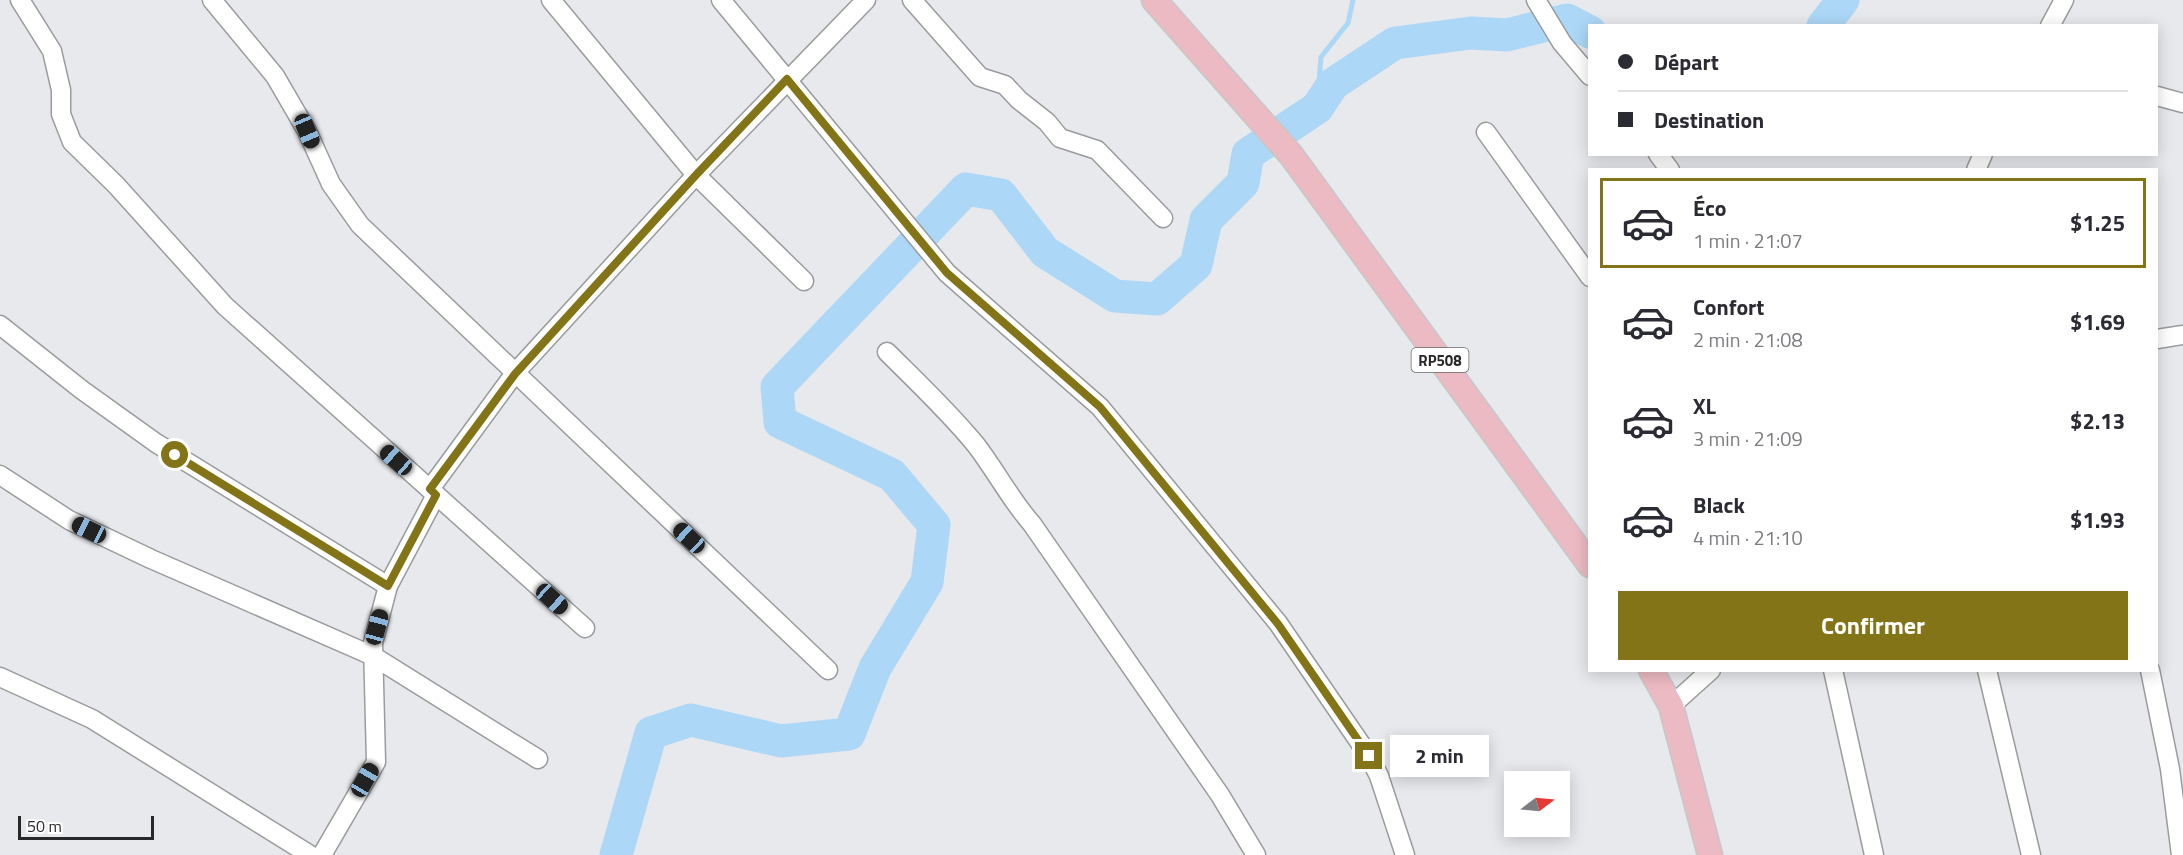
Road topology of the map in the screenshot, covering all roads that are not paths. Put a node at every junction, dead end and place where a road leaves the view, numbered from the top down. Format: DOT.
graph roads {
  1 [pos="20,0"];
  2 [pos="212,0"];
  3 [pos="551,0"];
  4 [pos="721,0"];
  5 [pos="866,0"];
  6 [pos="912,0"];
  7 [pos="1154,0"];
  8 [pos="1536,0"];
  9 [pos="2064,0"];
  10 [pos="2051,24"];
  11 [pos="1588,74"];
  12 [pos="787,79"];
  13 [pos="2158,96"];
  14 [pos="2183,103"];
  15 [pos="1486,132"];
  16 [pos="1660,156"];
  17 [pos="1669,168"];
  18 [pos="696,175"];
  19 [pos="1163,218"];
  20 [pos="1588,274"];
  21 [pos="804,281"];
  22 [pos="0,325"];
  23 [pos="2183,335"];
  24 [pos="2158,339"];
  25 [pos="886,352"];
  26 [pos="515,374"];
  27 [pos="0,475"];
  28 [pos="433,492"];
  29 [pos="1588,562"];
  30 [pos="388,586"];
  31 [pos="585,628"];
  32 [pos="373,656"];
  33 [pos="828,670"];
  34 [pos="1652,672"];
  35 [pos="1709,672"];
  36 [pos="1833,672"];
  37 [pos="1986,672"];
  38 [pos="2150,672"];
  39 [pos="0,677"];
  40 [pos="1671,706"];
  41 [pos="538,759"];
  42 [pos="310,855"];
  43 [pos="322,855"];
  44 [pos="1256,855"];
  45 [pos="1405,855"];
  46 [pos="1710,855"];
  47 [pos="1874,855"];
  48 [pos="2031,855"];
  49 [pos="2181,855"];
  1 -- 28 [label="street"];
  2 -- 26 [label="street"];
  3 -- 18 [label="street"];
  4 -- 12 [label="street"];
  5 -- 12 [label="street"];
  6 -- 19 [label="street"];
  7 -- 29 [label="main road, RP508"];
  8 -- 11 [label="street"];
  9 -- 10 [label="street"];
  12 -- 18 [label="street"];
  12 -- 45 [label="street"];
  13 -- 14 [label="street"];
  15 -- 20 [label="street"];
  16 -- 17 [label="street"];
  18 -- 21 [label="street"];
  18 -- 26 [label="street"];
  22 -- 30 [label="street"];
  23 -- 24 [label="street"];
  25 -- 44 [label="street"];
  26 -- 28 [label="street"];
  26 -- 33 [label="street"];
  27 -- 32 [label="street"];
  28 -- 30 [label="street"];
  28 -- 31 [label="street"];
  30 -- 32 [label="street"];
  32 -- 41 [label="street"];
  32 -- 43 [label="street"];
  34 -- 40 [label="main road"];
  35 -- 40 [label="street"];
  36 -- 47 [label="street"];
  37 -- 48 [label="street"];
  38 -- 49 [label="street"];
  39 -- 42 [label="street"];
  40 -- 46 [label="main road"];
}
